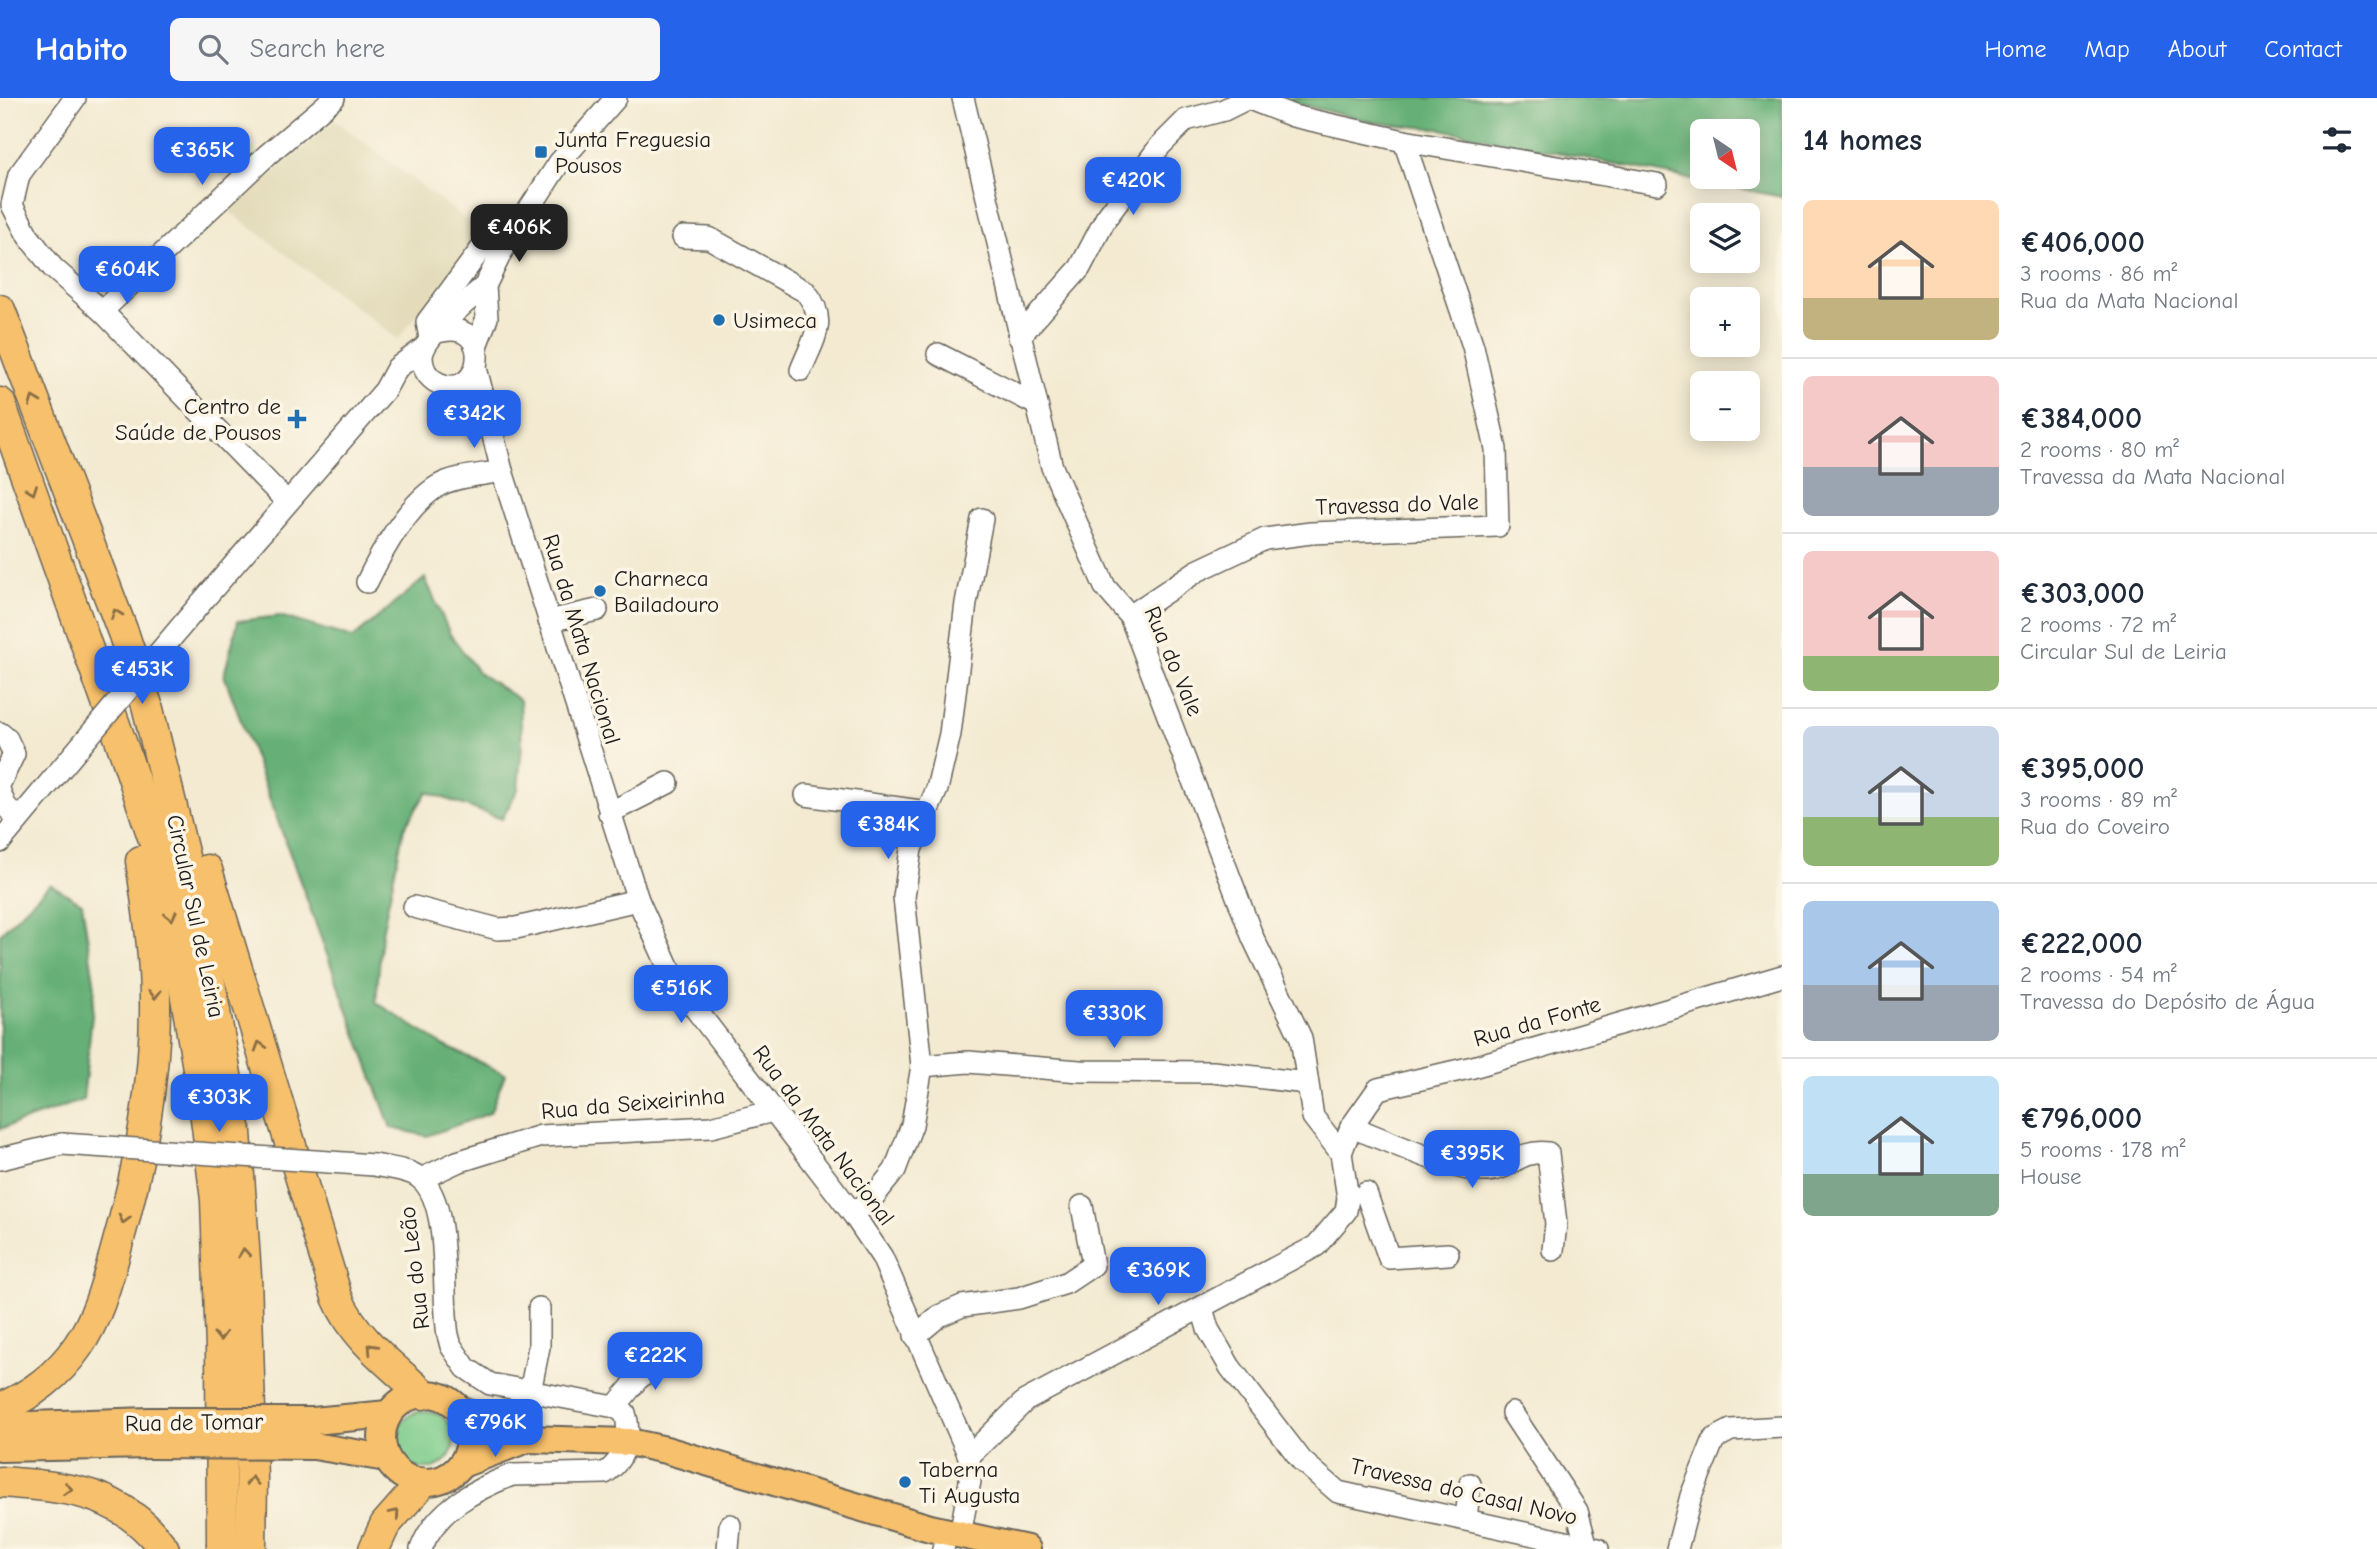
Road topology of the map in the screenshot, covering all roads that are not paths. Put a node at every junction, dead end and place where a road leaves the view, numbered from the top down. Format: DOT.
graph roads {
  1 [pos="75,98"];
  2 [pos="334,98"];
  3 [pos="616,98"];
  4 [pos="963,98"];
  5 [pos="1248,98"];
  6 [pos="1404,141"];
  7 [pos="1657,184"];
  8 [pos="517,226"];
  9 [pos="683,237"];
  10 [pos="470,290"];
  11 [pos="0,310"];
  12 [pos="102,310"];
  13 [pos="1019,337"];
  14 [pos="431,340"];
  15 [pos="476,346"];
  16 [pos="938,354"];
  17 [pos="476,368"];
  18 [pos="801,370"];
  19 [pos="443,384"];
  20 [pos="385,390"];
  21 [pos="0,403"];
  22 [pos="1036,404"];
  23 [pos="487,417"];
  24 [pos="502,471"];
  25 [pos="287,502"];
  26 [pos="982,519"];
  27 [pos="367,582"];
  28 [pos="597,610"];
  29 [pos="1130,616"];
  30 [pos="549,621"];
  31 [pos="0,733"];
  32 [pos="159,748"];
  33 [pos="126,756"];
  34 [pos="0,783"];
  35 [pos="668,783"];
  36 [pos="0,792"];
  37 [pos="806,795"];
  38 [pos="927,812"];
  39 [pos="610,813"];
  40 [pos="18,820"];
  41 [pos="0,842"];
  42 [pos="638,900"];
  43 [pos="414,907"];
  44 [pos="1782,976"];
  45 [pos="922,1066"];
  46 [pos="1306,1083"];
  47 [pos="773,1111"];
  48 [pos="1351,1127"];
  49 [pos="1341,1153"];
  50 [pos="0,1159"];
  51 [pos="421,1179"];
  52 [pos="1366,1192"];
  53 [pos="1082,1206"];
  54 [pos="853,1214"];
  55 [pos="1553,1250"];
  56 [pos="1448,1254"];
  57 [pos="539,1308"];
  58 [pos="1202,1308"];
  59 [pos="915,1336"];
  60 [pos="670,1352"];
  61 [pos="530,1392"];
  62 [pos="423,1394"];
  63 [pos="615,1407"];
  64 [pos="0,1408"];
  65 [pos="459,1409"];
  66 [pos="1513,1413"];
  67 [pos="388,1414"];
  68 [pos="0,1426"];
  69 [pos="1782,1427"];
  70 [pos="150,1433"];
  71 [pos="314,1434"];
  72 [pos="527,1439"];
  73 [pos="629,1442"];
  74 [pos="0,1448"];
  75 [pos="969,1456"];
  76 [pos="386,1458"];
  77 [pos="462,1464"];
  78 [pos="0,1482"];
  79 [pos="422,1482"];
  80 [pos="1471,1484"];
  81 [pos="1466,1518"];
  82 [pos="730,1525"];
  83 [pos="950,1538"];
  84 [pos="1592,1548"];
  85 [pos="164,1549"];
  86 [pos="222,1549"];
  87 [pos="251,1549"];
  88 [pos="374,1549"];
  89 [pos="421,1549"];
  90 [pos="728,1549"];
  91 [pos="1027,1549"];
  92 [pos="1677,1549"];
  1 -- 12 [label="street"];
  2 -- 12 [label="street"];
  3 -- 8 [label="street"];
  4 -- 13 [label="street, Rua do Vale"];
  5 -- 6 [label="street"];
  5 -- 13 [label="street"];
  6 -- 7 [label="street"];
  6 -- 29 [label="street, Travessa do Vale"];
  8 -- 10 [label="street"];
  8 -- 10 [label="street"];
  9 -- 18 [label="street"];
  10 -- 14 [label="street"];
  10 -- 15 [label="street, Rua da Mata Nacional"];
  32 -- 11 [label="highway, Circular Sul de Leiria, one-way"];
  12 -- 25 [label="street"];
  13 -- 22 [label="street, Rua do Vale"];
  14 -- 15 [label="street"];
  14 -- 19 [label="street"];
  14 -- 20 [label="street"];
  15 -- 17 [label="street, Rua da Mata Nacional"];
  16 -- 22 [label="street"];
  17 -- 19 [label="street"];
  17 -- 23 [label="street, Rua da Mata Nacional"];
  19 -- 20 [label="street"];
  19 -- 23 [label="street"];
  20 -- 25 [label="street"];
  21 -- 33 [label="highway, Circular Sul de Leiria, one-way"];
  22 -- 29 [label="street, Rua do Vale"];
  23 -- 24 [label="street, Rua da Mata Nacional"];
  24 -- 27 [label="street"];
  24 -- 30 [label="street, Rua da Mata Nacional"];
  25 -- 40 [label="street, bridge"];
  26 -- 38 [label="street"];
  28 -- 30 [label="street"];
  29 -- 46 [label="street, Rua do Vale"];
  30 -- 39 [label="street, Rua da Mata Nacional"];
  31 -- 34 [label="street"];
  62 -- 32 [label="highway, one-way"];
  87 -- 32 [label="highway, Circular Sul de Leiria, one-way"];
  33 -- 64 [label="highway, one-way"];
  33 -- 86 [label="highway, Circular Sul de Leiria, one-way"];
  35 -- 39 [label="street"];
  36 -- 40 [label="street"];
  37 -- 38 [label="street"];
  38 -- 45 [label="street"];
  39 -- 42 [label="street, Rua da Mata Nacional"];
  40 -- 41 [label="street"];
  42 -- 43 [label="street"];
  42 -- 47 [label="street, Rua da Mata Nacional"];
  44 -- 48 [label="street, Rua da Fonte"];
  45 -- 46 [label="street"];
  45 -- 54 [label="street"];
  46 -- 49 [label="street, Rua do Vale"];
  47 -- 51 [label="street, Rua da Seixeirinha"];
  47 -- 54 [label="street, Rua da Mata Nacional"];
  48 -- 49 [label="street, Rua da Fonte"];
  48 -- 55 [label="street"];
  49 -- 58 [label="street"];
  50 -- 51 [label="street, Rua do Leão, bridge"];
  51 -- 61 [label="street, Rua do Leão"];
  52 -- 56 [label="street"];
  53 -- 59 [label="street"];
  54 -- 59 [label="street, Rua da Mata Nacional"];
  57 -- 61 [label="street"];
  58 -- 75 [label="street"];
  58 -- 81 [label="street, Travessa do Casal Novo"];
  59 -- 75 [label="street, Rua da Mata Nacional"];
  60 -- 63 [label="street"];
  61 -- 63 [label="street, Rua do Leão"];
  62 -- 65 [label="main road"];
  62 -- 67 [label="main road, Rua de Tomar"];
  63 -- 73 [label="street"];
  65 -- 72 [label="main road"];
  65 -- 77 [label="main road"];
  66 -- 84 [label="street"];
  67 -- 71 [label="main road, Rua de Tomar"];
  67 -- 76 [label="main road"];
  68 -- 70 [label="main road, Rua de Tomar"];
  69 -- 92 [label="street"];
  70 -- 71 [label="main road, Rua de Tomar, bridge"];
  70 -- 74 [label="main road, Rua de Tomar"];
  71 -- 76 [label="main road, Rua de Tomar"];
  72 -- 73 [label="main road"];
  72 -- 77 [label="main road"];
  73 -- 83 [label="main road"];
  73 -- 89 [label="street"];
  75 -- 83 [label="street, Rua da Mata Nacional"];
  76 -- 79 [label="main road, Rua de Tomar"];
  77 -- 79 [label="main road"];
  78 -- 85 [label="highway, one-way"];
  88 -- 79 [label="highway, one-way"];
  80 -- 81 [label="street"];
  81 -- 84 [label="street, Travessa do Casal Novo"];
  82 -- 90 [label="street"];
  83 -- 91 [label="main road"];
}
